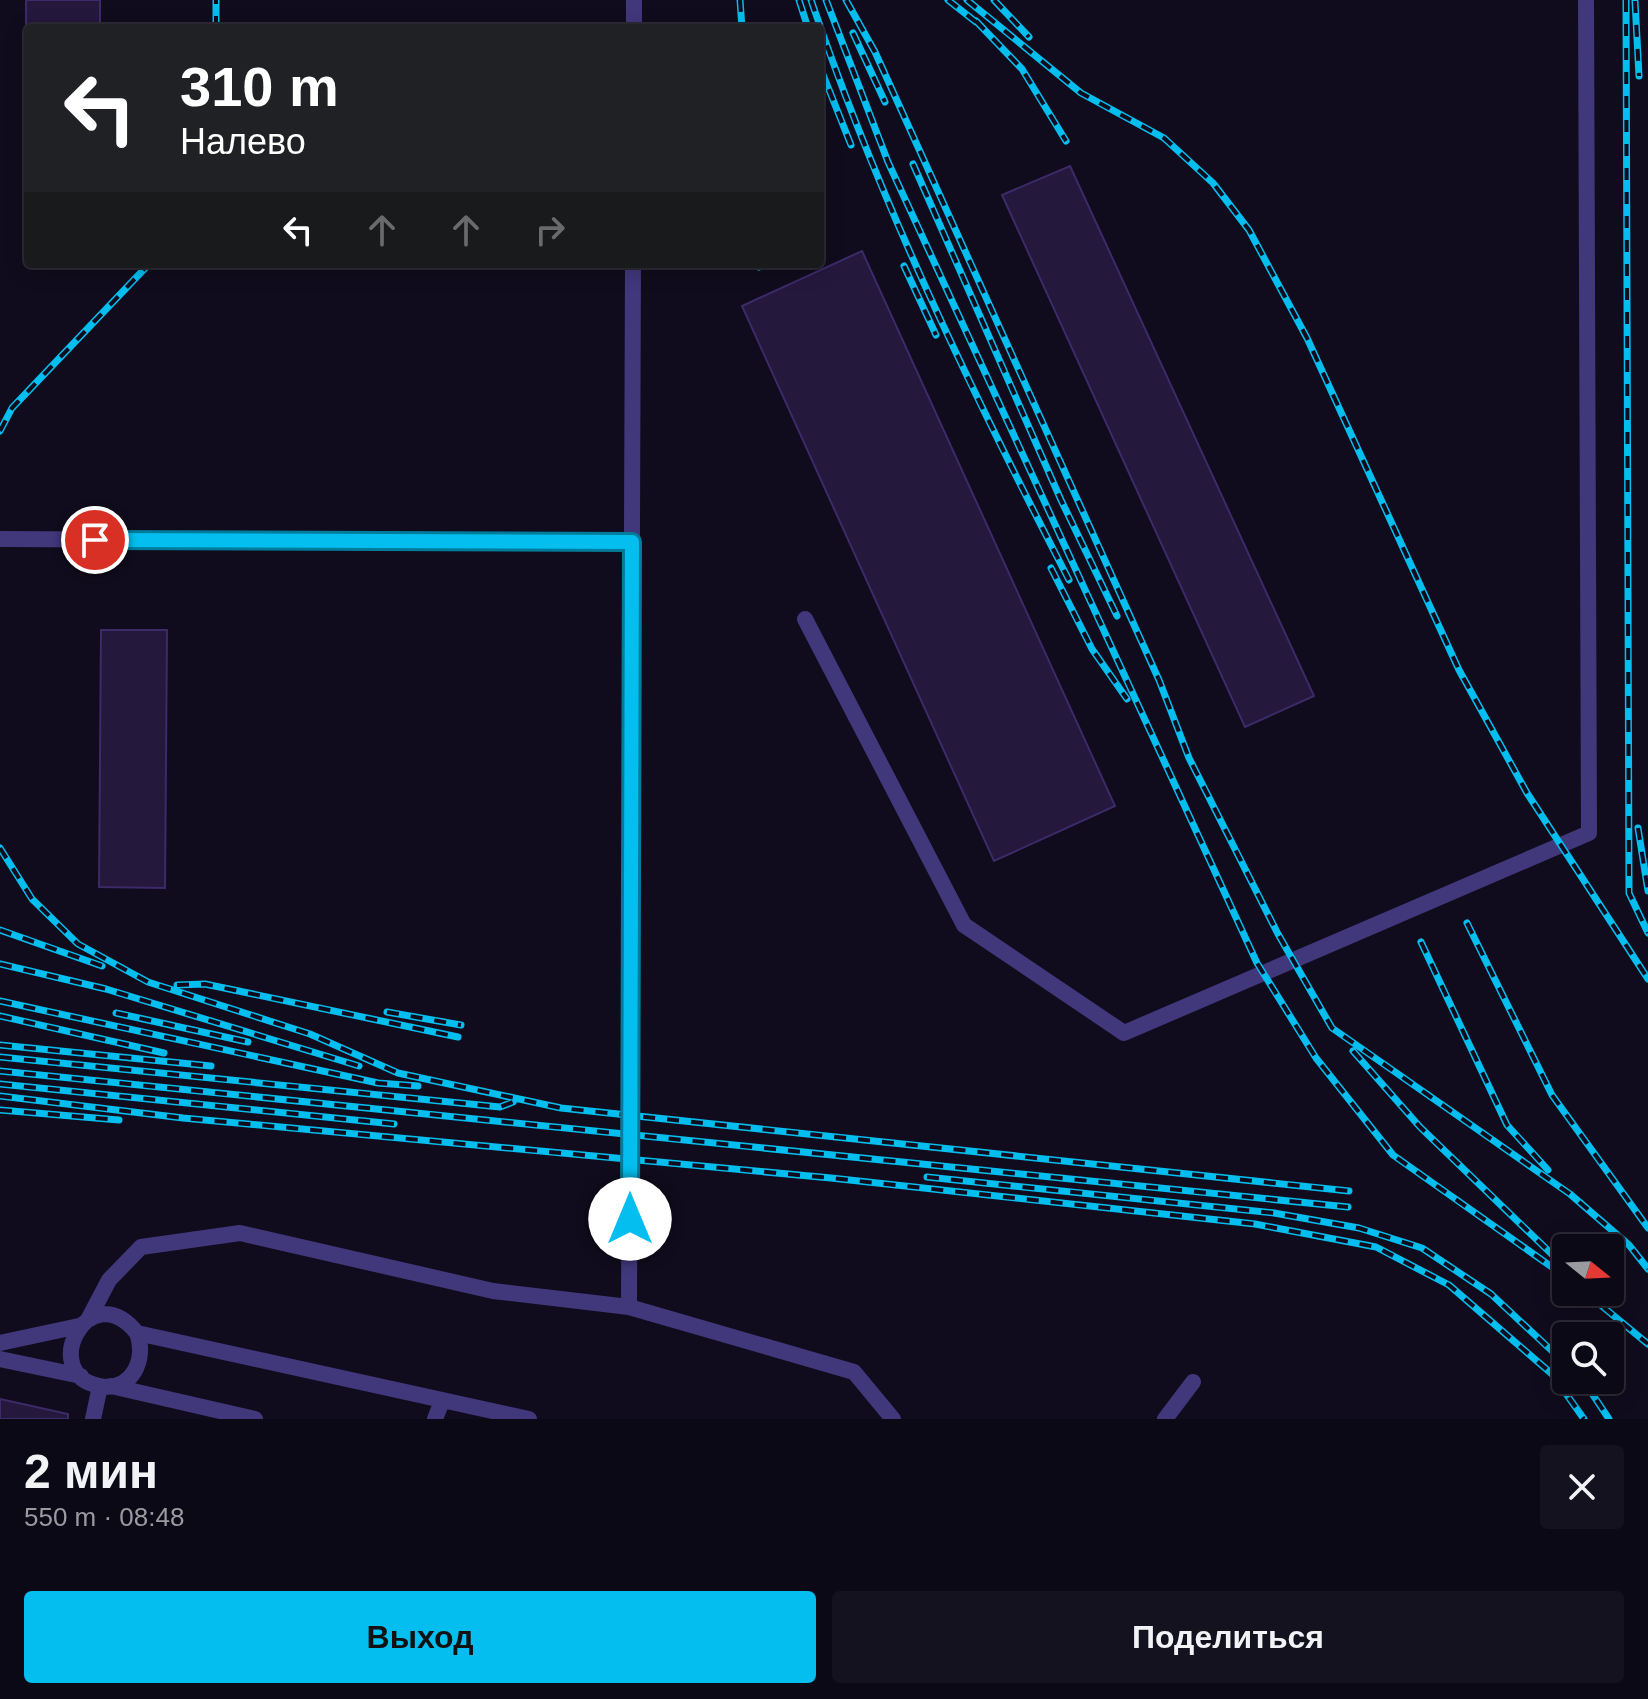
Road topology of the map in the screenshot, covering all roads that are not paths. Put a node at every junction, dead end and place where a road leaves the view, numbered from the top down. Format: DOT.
graph roads {
  1 [pos="634,0"];
  2 [pos="1586,0"];
  3 [pos="634,24"];
  4 [pos="633,268"];
  5 [pos="0,539"];
  6 [pos="632,542"];
  7 [pos="805,619"];
  8 [pos="629,1307"];
  9 [pos="84,1323"];
  10 [pos="137,1333"];
  11 [pos="0,1343"];
  12 [pos="0,1359"];
  13 [pos="81,1376"];
  14 [pos="1193,1382"];
  15 [pos="106,1386"];
  16 [pos="442,1401"];
  17 [pos="189,1412"];
  18 [pos="93,1419"];
  19 [pos="255,1419"];
  20 [pos="435,1419"];
  21 [pos="529,1419"];
  22 [pos="893,1419"];
  23 [pos="1165,1419"];
  1 -- 3 [label="street"];
  2 -- 7 [label="street"];
  4 -- 6 [label="street"];
  5 -- 6 [label="street"];
  6 -- 8 [label="street"];
  8 -- 9 [label="street"];
  8 -- 22 [label="street"];
  9 -- 10 [label="street"];
  9 -- 11 [label="street"];
  9 -- 13 [label="street"];
  10 -- 15 [label="street"];
  10 -- 16 [label="street"];
  12 -- 13 [label="street"];
  13 -- 15 [label="street"];
  14 -- 23 [label="street"];
  15 -- 17 [label="street"];
  15 -- 18 [label="street"];
  16 -- 20 [label="street"];
  16 -- 21 [label="street"];
  17 -- 19 [label="street"];
}
